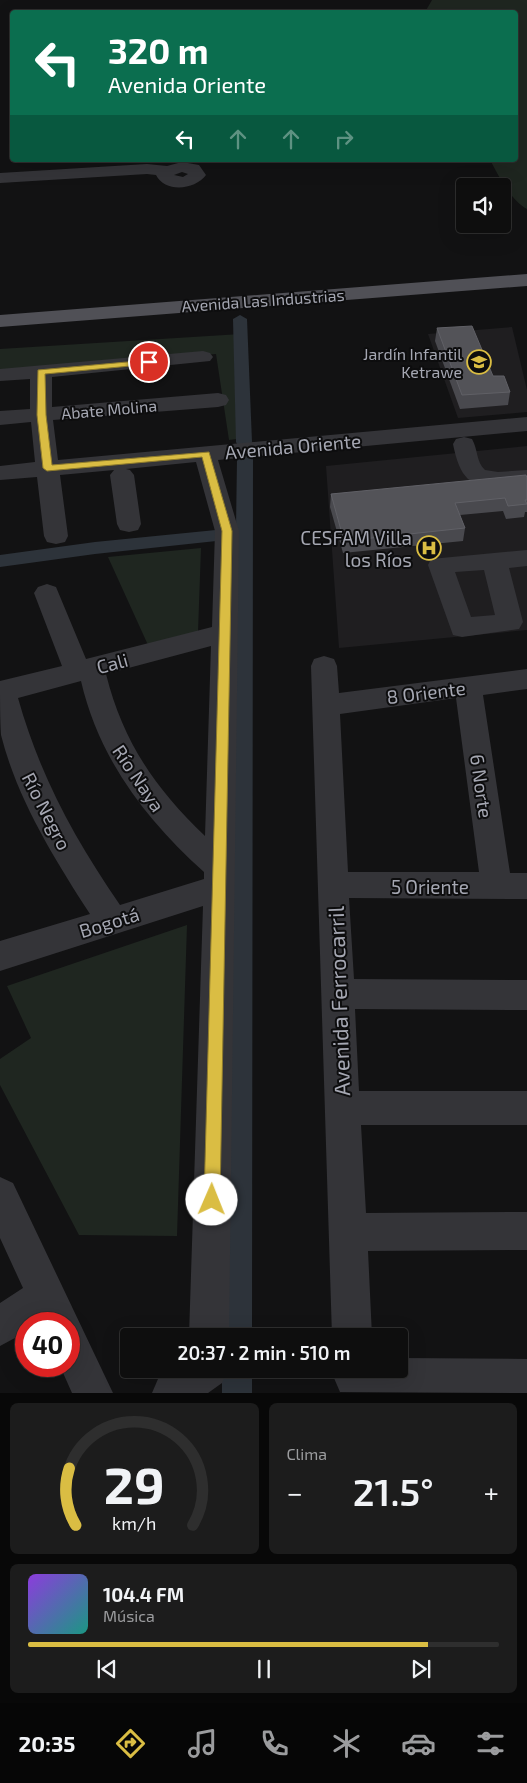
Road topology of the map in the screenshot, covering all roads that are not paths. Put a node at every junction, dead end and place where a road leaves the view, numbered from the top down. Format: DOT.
graph roads {
  1 [pos="167,171"];
  2 [pos="0,178"];
  3 [pos="527,280"];
  4 [pos="0,321"];
  5 [pos="203,358"];
  6 [pos="41,372"];
  7 [pos="0,375"];
  8 [pos="218,400"];
  9 [pos="42,415"];
  10 [pos="0,418"];
  11 [pos="527,424"];
  12 [pos="527,438"];
  13 [pos="464,444"];
  14 [pos="207,461"];
  15 [pos="0,473"];
  16 [pos="49,475"];
  17 [pos="122,475"];
  18 [pos="527,477"];
  19 [pos="0,486"];
  20 [pos="129,524"];
  21 [pos="56,536"];
  22 [pos="527,558"];
  23 [pos="495,562"];
  24 [pos="47,593"];
  25 [pos="225,633"];
  26 [pos="324,666"];
  27 [pos="84,670"];
  28 [pos="527,679"];
  29 [pos="468,687"];
  30 [pos="1,692"];
  31 [pos="325,706"];
  32 [pos="219,878"];
  33 [pos="333,885"];
  34 [pos="496,886"];
  35 [pos="527,886"];
  36 [pos="113,921"];
  37 [pos="3,948"];
  38 [pos="338,994"];
  39 [pos="527,995"];
  40 [pos="343,1108"];
  41 [pos="527,1108"];
  42 [pos="0,1196"];
  43 [pos="348,1232"];
  44 [pos="527,1232"];
  45 [pos="54,1310"];
  46 [pos="0,1326"];
  47 [pos="209,1328"];
  48 [pos="352,1328"];
  49 [pos="80,1364"];
  50 [pos="194,1378"];
  51 [pos="208,1378"];
  52 [pos="527,1379"];
  53 [pos="354,1380"];
  54 [pos="94,1393"];
  55 [pos="172,1393"];
  56 [pos="208,1393"];
  1 -- 2 [label="street"];
  3 -- 4 [label="main road, Avenida Las Industrias"];
  5 -- 6 [label="street"];
  6 -- 7 [label="street"];
  6 -- 9 [label="street"];
  8 -- 9 [label="street, Abate Molina"];
  9 -- 10 [label="street, Abate Molina"];
  9 -- 16 [label="street"];
  11 -- 14 [label="street, Avenida Oriente"];
  12 -- 13 [label="street, Avenida Oriente"];
  13 -- 14 [label="street, Avenida Oriente"];
  13 -- 18 [label="street"];
  14 -- 16 [label="street, Avenida Oriente"];
  14 -- 17 [label="street, Avenida Oriente"];
  14 -- 25 [label="street"];
  15 -- 16 [label="street, Avenida Oriente"];
  16 -- 17 [label="street, Avenida Oriente"];
  16 -- 19 [label="street, Avenida Oriente"];
  16 -- 21 [label="street"];
  17 -- 20 [label="street"];
  22 -- 23 [label="street"];
  24 -- 27 [label="street, Río Naya"];
  25 -- 27 [label="street, Cali"];
  25 -- 32 [label="street"];
  26 -- 31 [label="street, Avenida Ferrocarril"];
  27 -- 30 [label="street, Cali"];
  27 -- 32 [label="street, Río Naya"];
  28 -- 29 [label="street, 8 Oriente"];
  29 -- 31 [label="street, 8 Oriente"];
  29 -- 34 [label="street, 6 Norte"];
  30 -- 36 [label="street, Río Negro"];
  31 -- 33 [label="street, Avenida Ferrocarril"];
  32 -- 36 [label="street, Bogotá"];
  32 -- 47 [label="street"];
  33 -- 34 [label="street, 5 Oriente"];
  33 -- 38 [label="street, Avenida Ferrocarril"];
  34 -- 35 [label="street, 5 Oriente"];
  36 -- 37 [label="street, Bogotá"];
  38 -- 39 [label="street"];
  38 -- 40 [label="street, Avenida Ferrocarril"];
  40 -- 41 [label="street"];
  40 -- 43 [label="street, Avenida Ferrocarril"];
  42 -- 45 [label="street"];
  43 -- 44 [label="street"];
  43 -- 48 [label="street, Avenida Ferrocarril"];
  45 -- 46 [label="street"];
  49 -- 54 [label="street"];
  50 -- 55 [label="street"];
  51 -- 56 [label="street"];
  52 -- 53 [label="street"];
}
